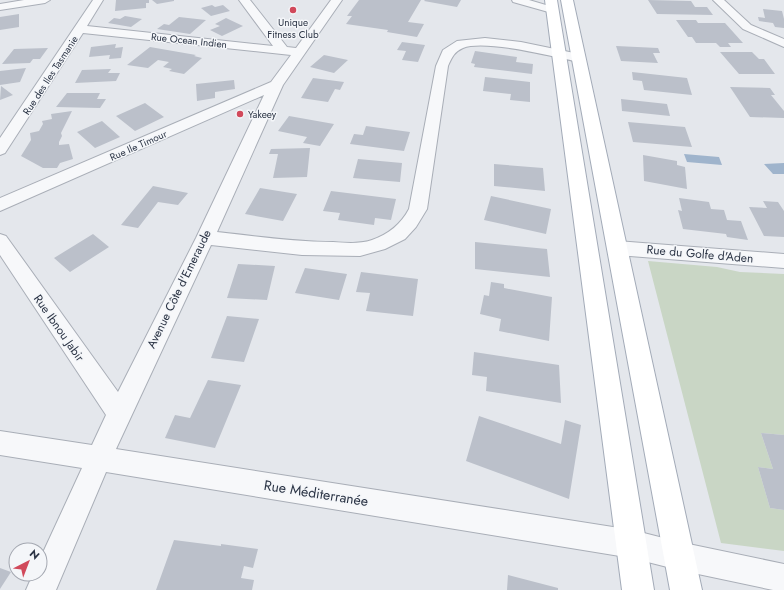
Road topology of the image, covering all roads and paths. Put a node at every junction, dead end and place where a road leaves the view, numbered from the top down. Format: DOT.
graph roads {
  1 [pos="45,0"];
  2 [pos="98,0"];
  3 [pos="244,0"];
  4 [pos="337,0"];
  5 [pos="517,0"];
  6 [pos="718,0"];
  7 [pos="557,4"];
  8 [pos="0,7"];
  9 [pos="80,29"];
  10 [pos="784,43"];
  11 [pos="291,51"];
  12 [pos="569,56"];
  13 [pos="276,85"];
  14 [pos="0,150"];
  15 [pos="0,205"];
  16 [pos="204,238"];
  17 [pos="0,241"];
  18 [pos="617,248"];
  19 [pos="784,261"];
  20 [pos="119,414"];
  21 [pos="0,443"];
  22 [pos="99,458"];
  23 [pos="632,544"];
  24 [pos="679,556"];
  25 [pos="784,578"];
  26 [pos="41,590"];
  27 [pos="638,590"];
  28 [pos="686,590"];
  1 -- 8 [label="street"];
  2 -- 9 [label="street, Rue des Iles Tasmanie"];
  3 -- 11 [label="street"];
  4 -- 11 [label="street, Avenue Côte d'Emeraude"];
  5 -- 7 [label="street"];
  6 -- 10 [label="street"];
  7 -- 12 [label="main road"];
  9 -- 11 [label="street, Rue Ocean Indien"];
  9 -- 14 [label="street, Rue des Iles Tasmanie"];
  11 -- 13 [label="street, Avenue Côte d'Emeraude"];
  12 -- 16 [label="street"];
  12 -- 18 [label="main road"];
  12 -- 23 [label="main road"];
  13 -- 15 [label="street, Rue Ile Timour"];
  13 -- 16 [label="street, Avenue Côte d'Emeraude"];
  16 -- 20 [label="street, Avenue Côte d'Emeraude"];
  17 -- 20 [label="street, Rue Ibnou Jabir"];
  18 -- 19 [label="street, Rue du Golfe d'Aden"];
  18 -- 24 [label="main road"];
  20 -- 22 [label="street, Avenue Côte d'Emeraude"];
  21 -- 22 [label="street, Rue Méditerranée"];
  22 -- 23 [label="street, Rue Méditerranée"];
  22 -- 26 [label="street, Avenue Côte d'Emeraude"];
  23 -- 24 [label="street, Rue Méditerranée"];
  23 -- 27 [label="main road"];
  24 -- 25 [label="street, Rue Méditerranée"];
  24 -- 28 [label="main road"];
}
